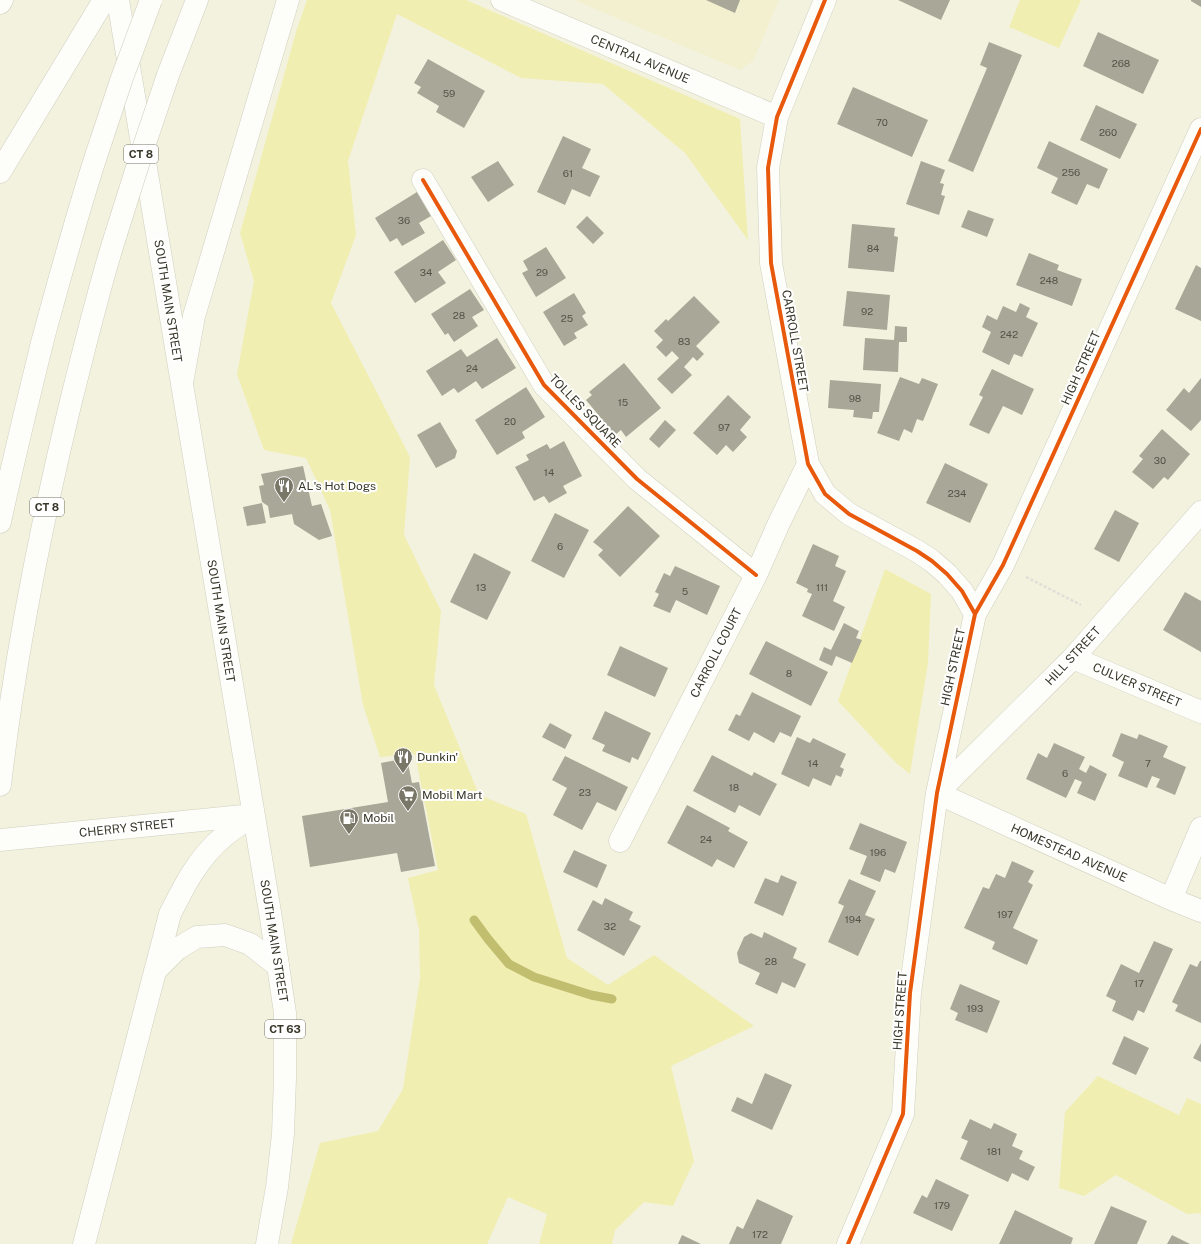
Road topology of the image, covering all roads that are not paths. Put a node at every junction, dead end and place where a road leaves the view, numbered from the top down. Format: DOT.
graph roads {
  1 [pos="2,0"];
  2 [pos="104,0"];
  3 [pos="118,0"];
  4 [pos="151,0"];
  5 [pos="197,0"];
  6 [pos="288,0"];
  7 [pos="502,0"];
  8 [pos="825,0"];
  9 [pos="0,3"];
  10 [pos="777,117"];
  11 [pos="1201,129"];
  12 [pos="0,172"];
  13 [pos="422,180"];
  14 [pos="182,383"];
  15 [pos="808,464"];
  16 [pos="1201,512"];
  17 [pos="0,522"];
  18 [pos="756,574"];
  19 [pos="975,614"];
  20 [pos="1073,658"];
  21 [pos="1201,712"];
  22 [pos="0,786"];
  23 [pos="937,793"];
  24 [pos="253,816"];
  25 [pos="1201,828"];
  26 [pos="0,840"];
  27 [pos="620,841"];
  28 [pos="1171,899"];
  29 [pos="1201,911"];
  30 [pos="278,966"];
  31 [pos="154,972"];
  32 [pos="854,1242"];
  33 [pos="84,1244"];
  34 [pos="267,1244"];
  1 -- 9 [label="main road"];
  2 -- 12 [label="main road"];
  3 -- 14 [label="main road, SOUTH MAIN STREET"];
  4 -- 17 [label="main road, bridge"];
  5 -- 22 [label="main road, CT 8, bridge"];
  6 -- 14 [label="main road"];
  7 -- 10 [label="main road, CENTRAL AVENUE"];
  8 -- 10 [label="main road, CARROLL STREET"];
  10 -- 15 [label="main road, CARROLL STREET"];
  11 -- 19 [label="main road, HIGH STREET"];
  13 -- 18 [label="main road, TOLLES SQUARE"];
  14 -- 24 [label="main road, SOUTH MAIN STREET"];
  15 -- 18 [label="main road, CARROLL COURT"];
  15 -- 19 [label="main road, CARROLL STREET"];
  16 -- 20 [label="main road, HILL STREET"];
  18 -- 27 [label="main road, CARROLL COURT"];
  19 -- 23 [label="main road, HIGH STREET"];
  20 -- 21 [label="main road, CULVER STREET"];
  20 -- 23 [label="main road, HILL STREET"];
  23 -- 28 [label="main road, HOMESTEAD AVENUE"];
  23 -- 32 [label="main road, HIGH STREET"];
  24 -- 26 [label="main road, CHERRY STREET"];
  24 -- 30 [label="main road, SOUTH MAIN STREET / CT 63"];
  24 -- 31 [label="main road"];
  25 -- 28 [label="main road"];
  28 -- 29 [label="main road, HOMESTEAD AVENUE"];
  30 -- 31 [label="main road"];
  30 -- 34 [label="main road, SOUTH MAIN STREET / CT 63"];
  31 -- 33 [label="main road"];
}
